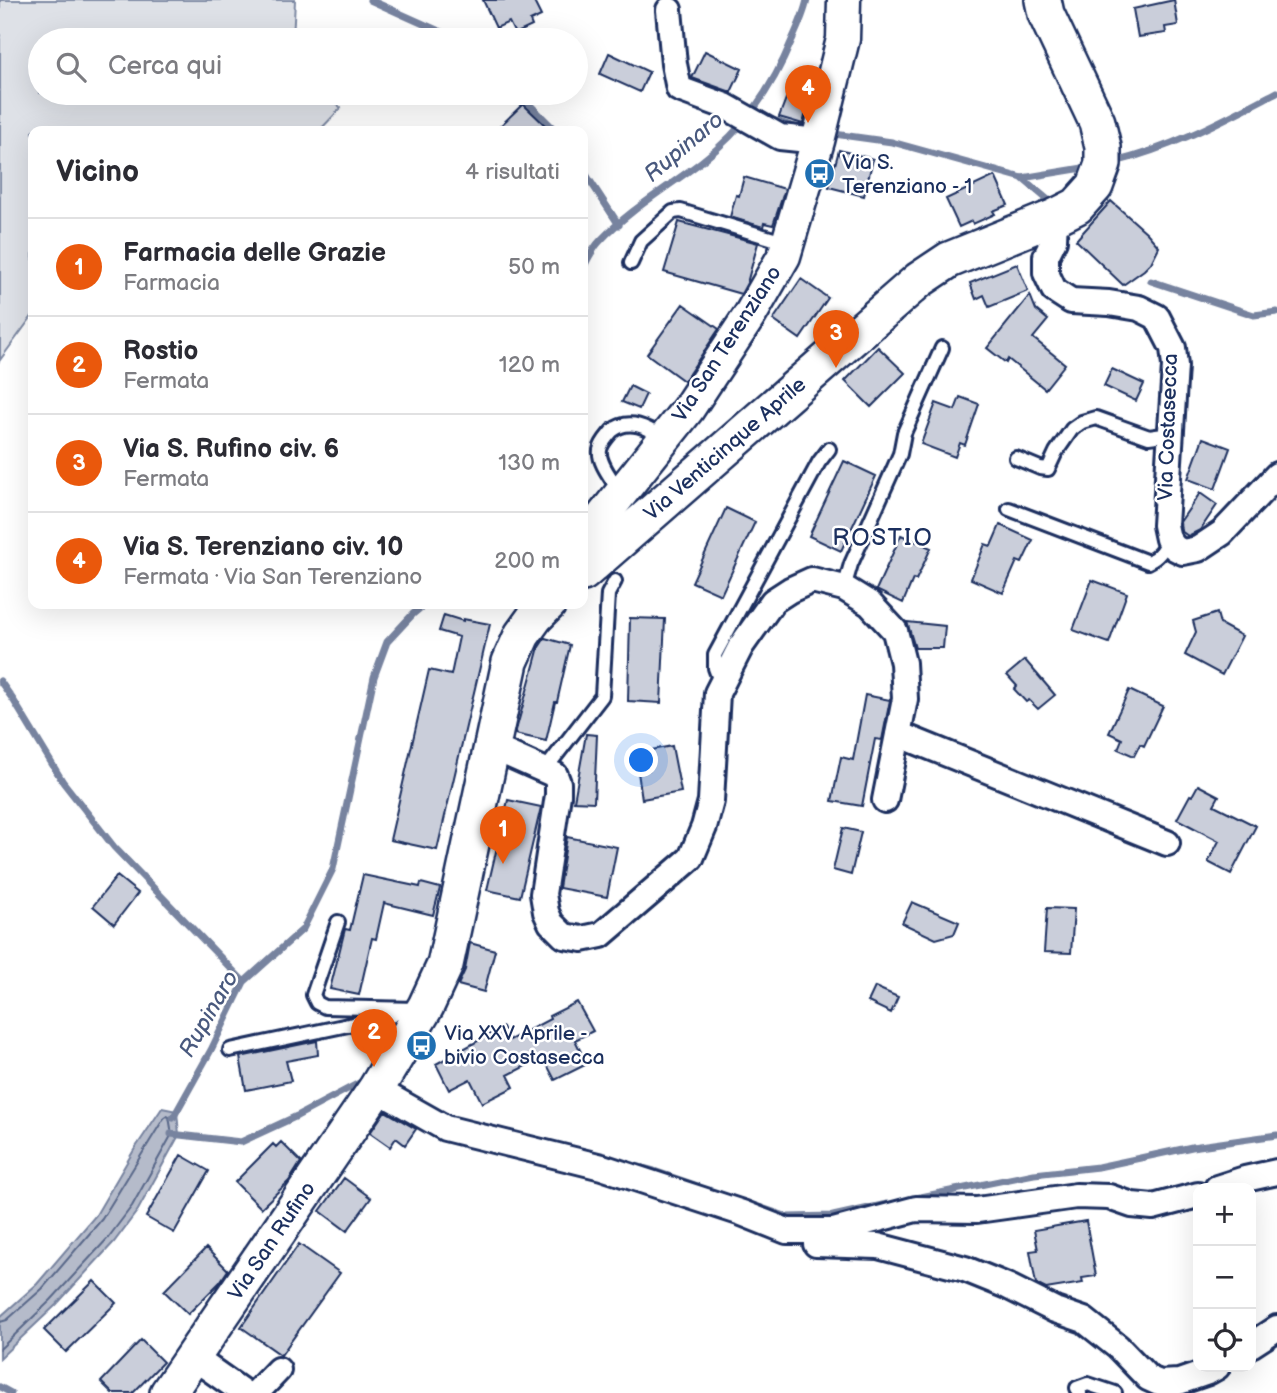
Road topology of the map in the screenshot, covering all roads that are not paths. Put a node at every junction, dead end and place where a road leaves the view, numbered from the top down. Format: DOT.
graph roads {
  1 [pos="844,0"];
  2 [pos="1043,0"];
  3 [pos="669,10"];
  4 [pos="818,141"];
  5 [pos="1055,217"];
  6 [pos="788,243"];
  7 [pos="631,263"];
  8 [pos="942,348"];
  9 [pos="1171,435"];
  10 [pos="664,438"];
  11 [pos="829,449"];
  12 [pos="1016,458"];
  13 [pos="1277,475"];
  14 [pos="621,494"];
  15 [pos="1009,509"];
  16 [pos="588,533"];
  17 [pos="1168,540"];
  18 [pos="599,577"];
  19 [pos="844,588"];
  20 [pos="536,609"];
  21 [pos="722,684"];
  22 [pos="898,734"];
  23 [pos="492,747"];
  24 [pos="544,771"];
  25 [pos="885,800"];
  26 [pos="1167,843"];
  27 [pos="338,922"];
  28 [pos="414,1009"];
  29 [pos="230,1051"];
  30 [pos="376,1089"];
  31 [pos="1277,1172"];
  32 [pos="1233,1183"];
  33 [pos="1193,1196"];
  34 [pos="787,1231"];
  35 [pos="1277,1328"];
  36 [pos="1256,1342"];
  37 [pos="193,1357"];
  38 [pos="278,1370"];
  39 [pos="1208,1372"];
  40 [pos="1152,1388"];
  41 [pos="168,1393"];
  42 [pos="244,1393"];
  43 [pos="256,1393"];
  44 [pos="1080,1393"];
  45 [pos="1115,1393"];
  1 -- 4 [label="street, Via San Terenziano"];
  2 -- 5 [label="main road, Via Venticinque Aprile"];
  3 -- 4 [label="street"];
  4 -- 6 [label="street, Via San Terenziano"];
  5 -- 9 [label="street, Via Costasecca"];
  5 -- 18 [label="main road, Via Venticinque Aprile"];
  6 -- 7 [label="lane"];
  6 -- 10 [label="street, Via San Terenziano"];
  8 -- 19 [label="lane"];
  9 -- 12 [label="lane"];
  9 -- 17 [label="street, Via Costasecca"];
  10 -- 14 [label="street, Via San Terenziano"];
  10 -- 14 [label="lane"];
  11 -- 21 [label="lane"];
  13 -- 17 [label="street"];
  14 -- 16 [label="street, Via San Terenziano"];
  15 -- 17 [label="lane"];
  18 -- 24 [label="lane"];
  19 -- 21 [label="street"];
  19 -- 22 [label="street"];
  20 -- 23 [label="main road"];
  21 -- 24 [label="street"];
  22 -- 25 [label="street"];
  22 -- 26 [label="street"];
  23 -- 24 [label="street"];
  23 -- 28 [label="main road"];
  27 -- 28 [label="lane"];
  28 -- 29 [label="lane"];
  28 -- 30 [label="main road"];
  30 -- 34 [label="street"];
  30 -- 37 [label="main road, Via San Rufino"];
  31 -- 32 [label="street"];
  33 -- 34 [label="street"];
  34 -- 40 [label="street"];
  35 -- 36 [label="street"];
  37 -- 41 [label="main road, Via San Rufino"];
  37 -- 42 [label="street"];
  38 -- 43 [label="street"];
  39 -- 40 [label="street"];
  44 -- 45 [label="lane"];
}
